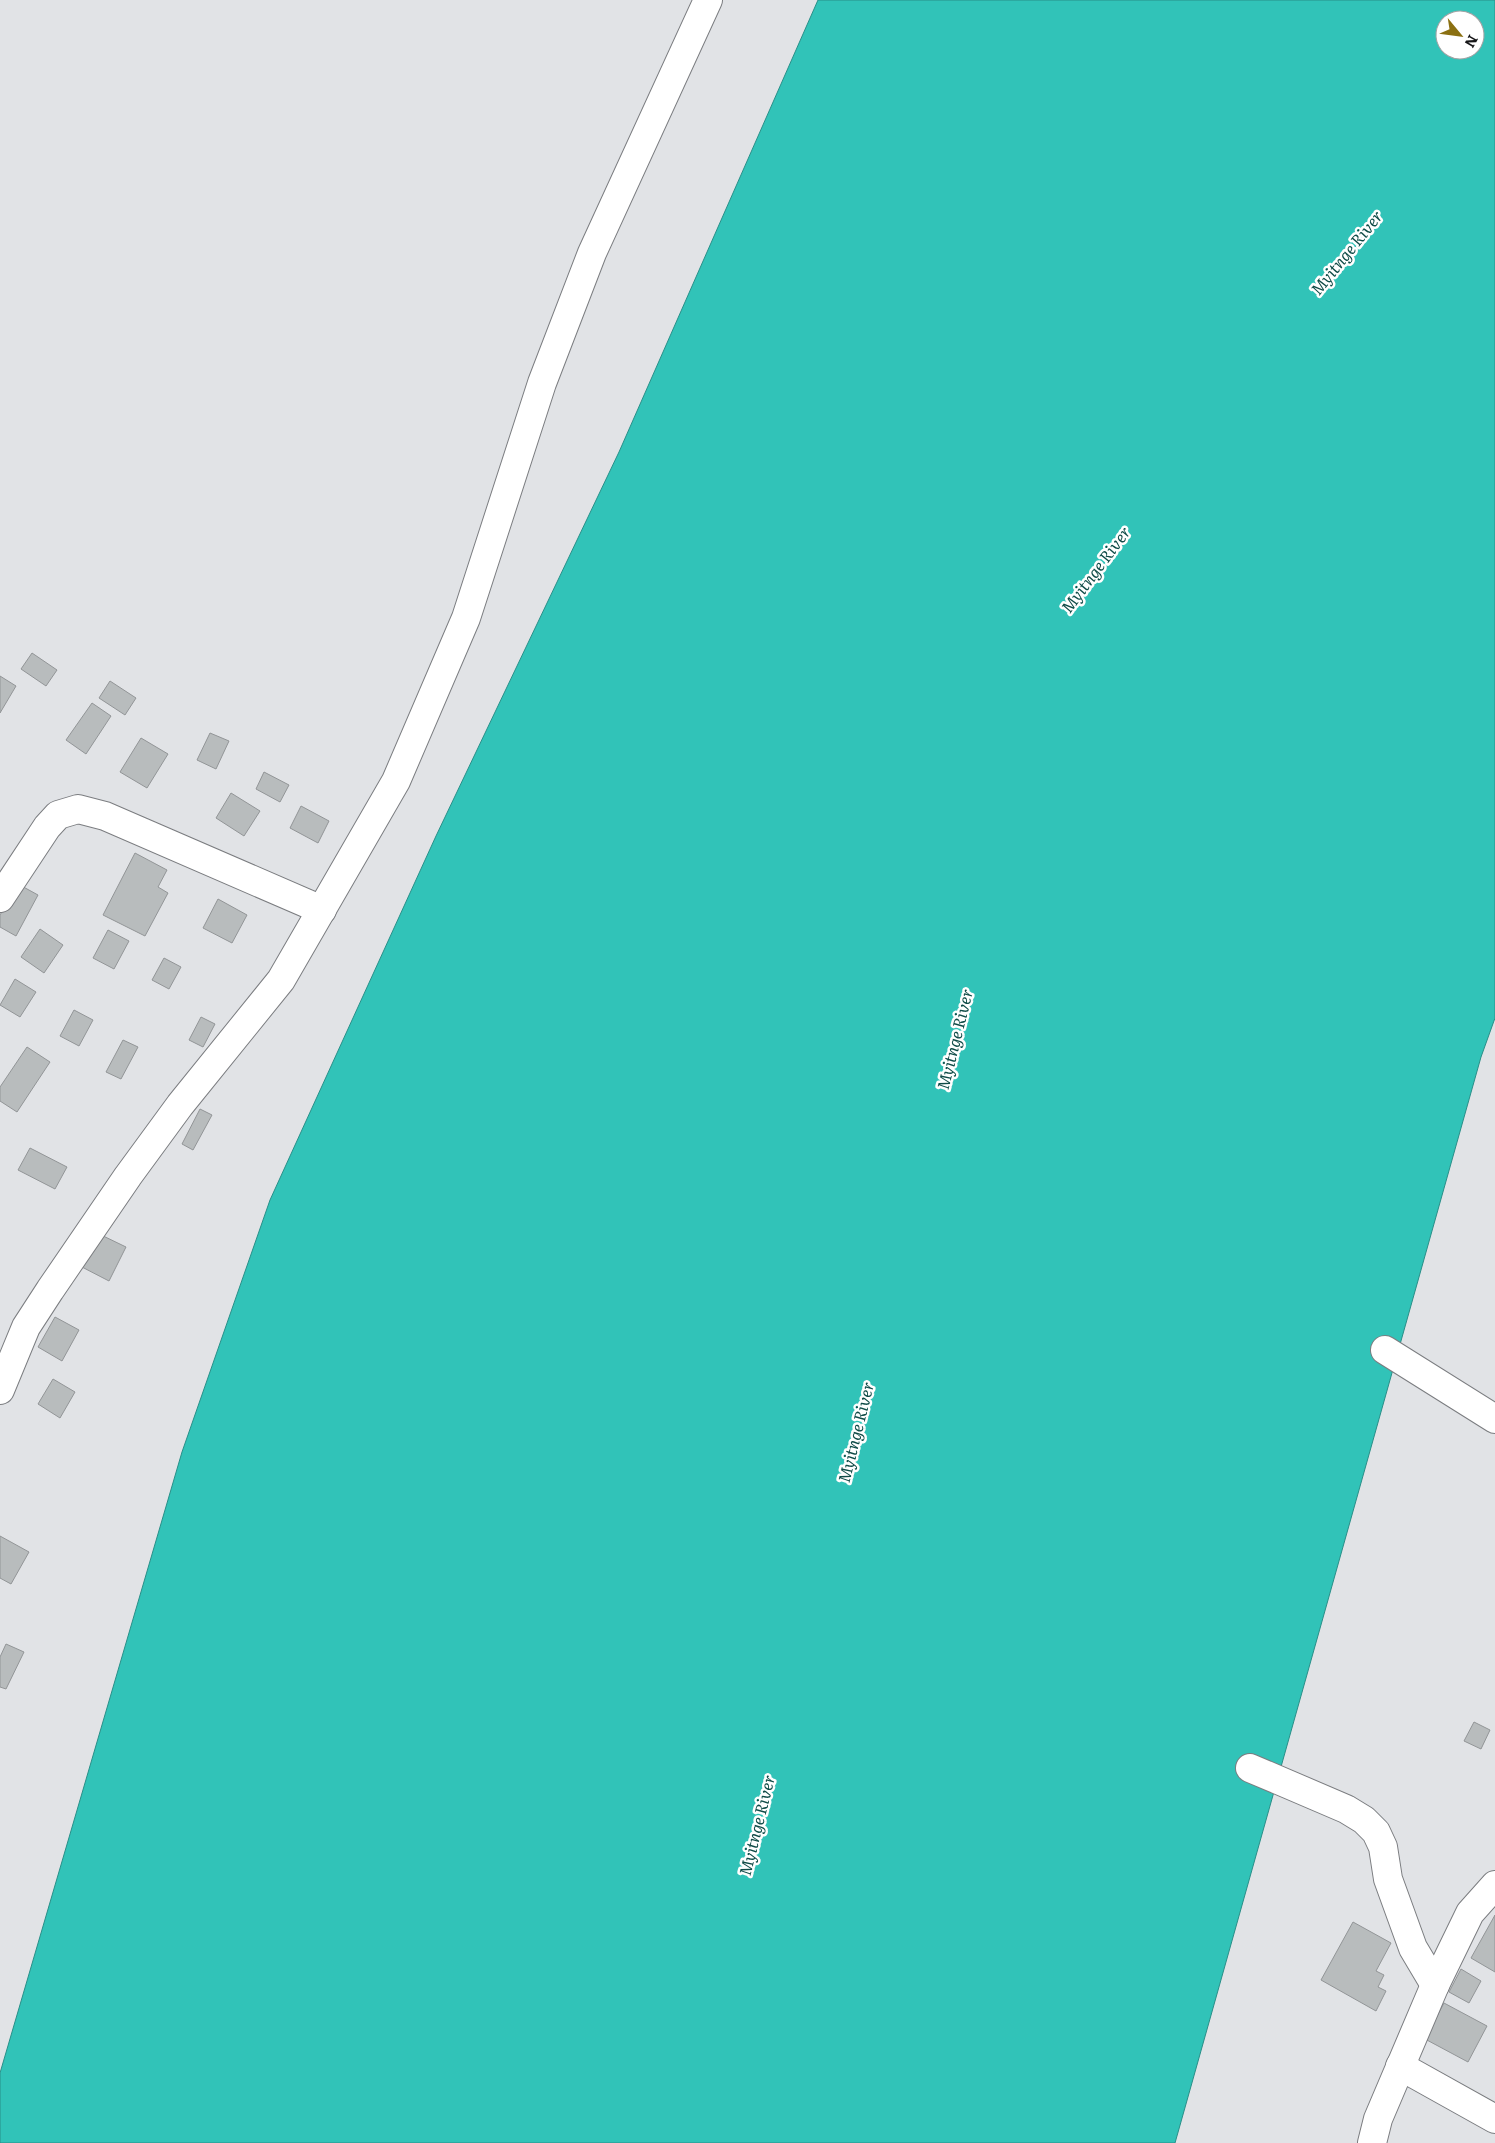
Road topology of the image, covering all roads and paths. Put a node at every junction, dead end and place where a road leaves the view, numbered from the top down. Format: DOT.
graph roads {
  1 [pos="708,0"];
  2 [pos="0,898"];
  3 [pos="322,910"];
  4 [pos="1385,1350"];
  5 [pos="0,1390"];
  6 [pos="1495,1418"];
  7 [pos="1250,1768"];
  8 [pos="1495,1885"];
  9 [pos="1435,1985"];
  10 [pos="1400,2066"];
  11 [pos="1495,2119"];
  12 [pos="1372,2143"];
  1 -- 3 [label="street"];
  2 -- 3 [label="street"];
  3 -- 5 [label="street"];
  4 -- 6 [label="street"];
  7 -- 9 [label="street"];
  8 -- 9 [label="street"];
  9 -- 10 [label="street"];
  10 -- 11 [label="street"];
  10 -- 12 [label="street"];
}
